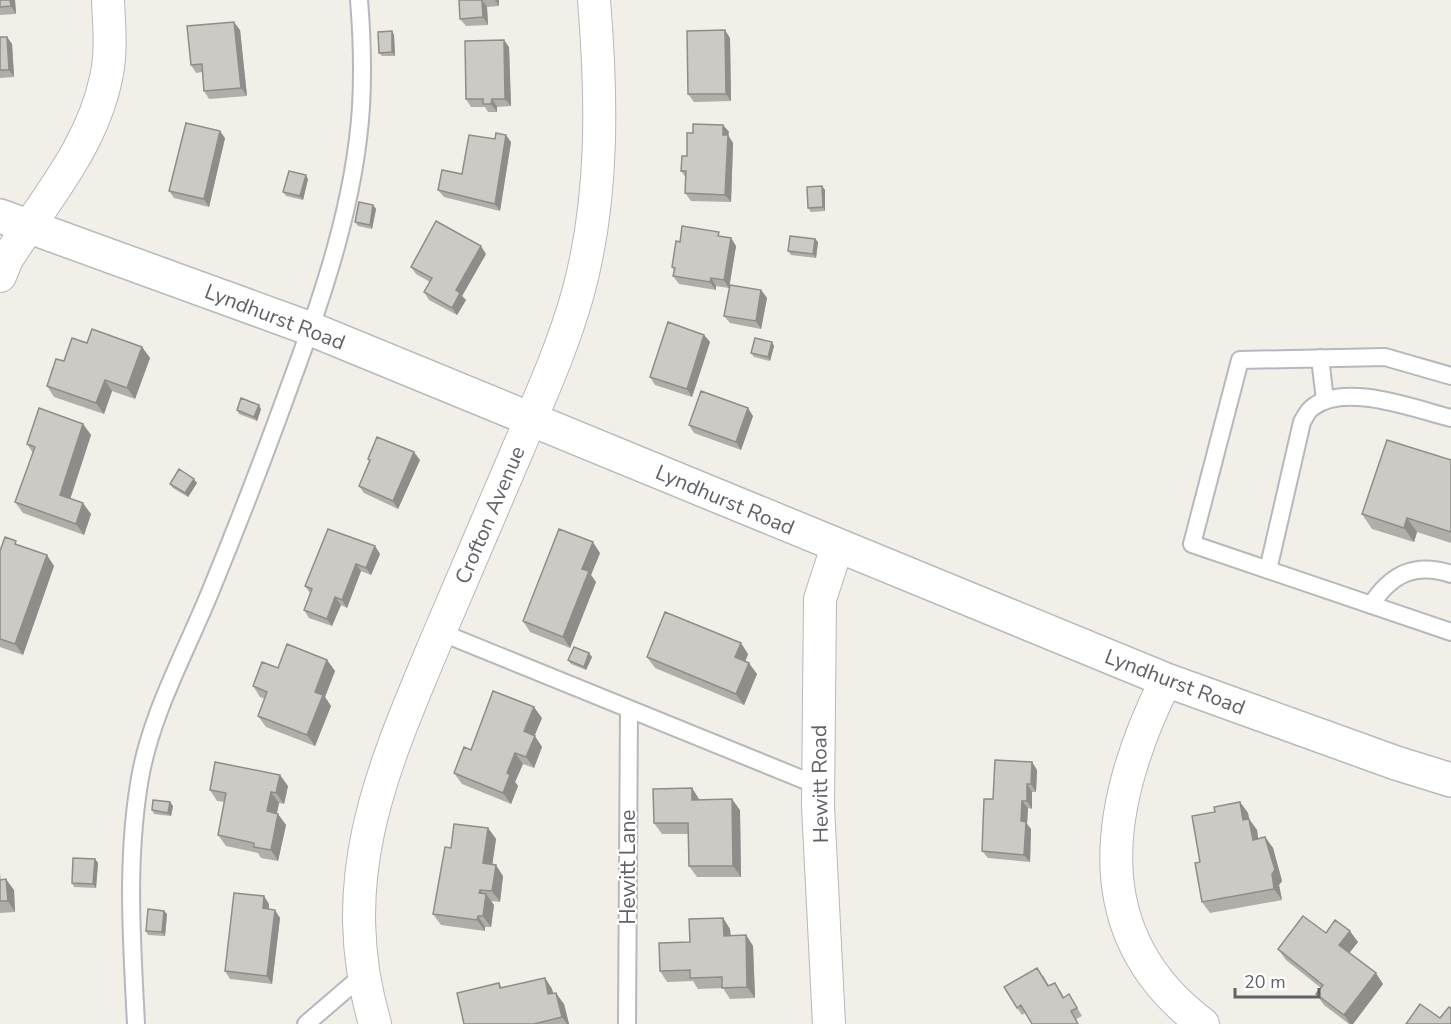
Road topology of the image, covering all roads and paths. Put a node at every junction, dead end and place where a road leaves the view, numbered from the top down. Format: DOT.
graph roads {
  1 [pos="108,0"];
  2 [pos="359,0"];
  3 [pos="594,0"];
  4 [pos="0,216"];
  5 [pos="30,226"];
  6 [pos="0,276"];
  7 [pos="311,329"];
  8 [pos="1320,358"];
  9 [pos="1451,376"];
  10 [pos="1325,400"];
  11 [pos="1451,418"];
  12 [pos="531,419"];
  13 [pos="837,547"];
  14 [pos="1268,570"];
  15 [pos="1451,574"];
  16 [pos="1371,605"];
  17 [pos="440,632"];
  18 [pos="1451,632"];
  19 [pos="1166,680"];
  20 [pos="629,709"];
  21 [pos="1451,780"];
  22 [pos="819,786"];
  23 [pos="363,975"];
  24 [pos="136,1024"];
  25 [pos="306,1024"];
  26 [pos="375,1024"];
  27 [pos="627,1024"];
  28 [pos="829,1024"];
  29 [pos="1203,1024"];
  1 -- 5 [label="street"];
  2 -- 7 [label="lane"];
  3 -- 12 [label="street, Crofton Avenue"];
  4 -- 5 [label="main road, Lyndhurst Road"];
  5 -- 6 [label="street"];
  5 -- 7 [label="main road, Lyndhurst Road"];
  7 -- 12 [label="main road, Lyndhurst Road"];
  7 -- 24 [label="lane"];
  8 -- 9 [label="lane"];
  8 -- 10 [label="lane"];
  8 -- 14 [label="lane"];
  10 -- 11 [label="lane"];
  10 -- 14 [label="lane"];
  12 -- 13 [label="main road, Lyndhurst Road"];
  12 -- 17 [label="street, Crofton Avenue"];
  13 -- 19 [label="main road, Lyndhurst Road"];
  13 -- 22 [label="street, Hewitt Road"];
  14 -- 16 [label="lane"];
  15 -- 16 [label="lane"];
  16 -- 18 [label="lane"];
  17 -- 20 [label="lane"];
  17 -- 23 [label="street, Crofton Avenue"];
  19 -- 21 [label="main road, Lyndhurst Road"];
  19 -- 29 [label="street"];
  20 -- 22 [label="lane"];
  20 -- 27 [label="lane, Hewitt Lane"];
  22 -- 28 [label="street, Hewitt Road"];
  23 -- 25 [label="lane"];
  23 -- 26 [label="street, Crofton Avenue"];
}
